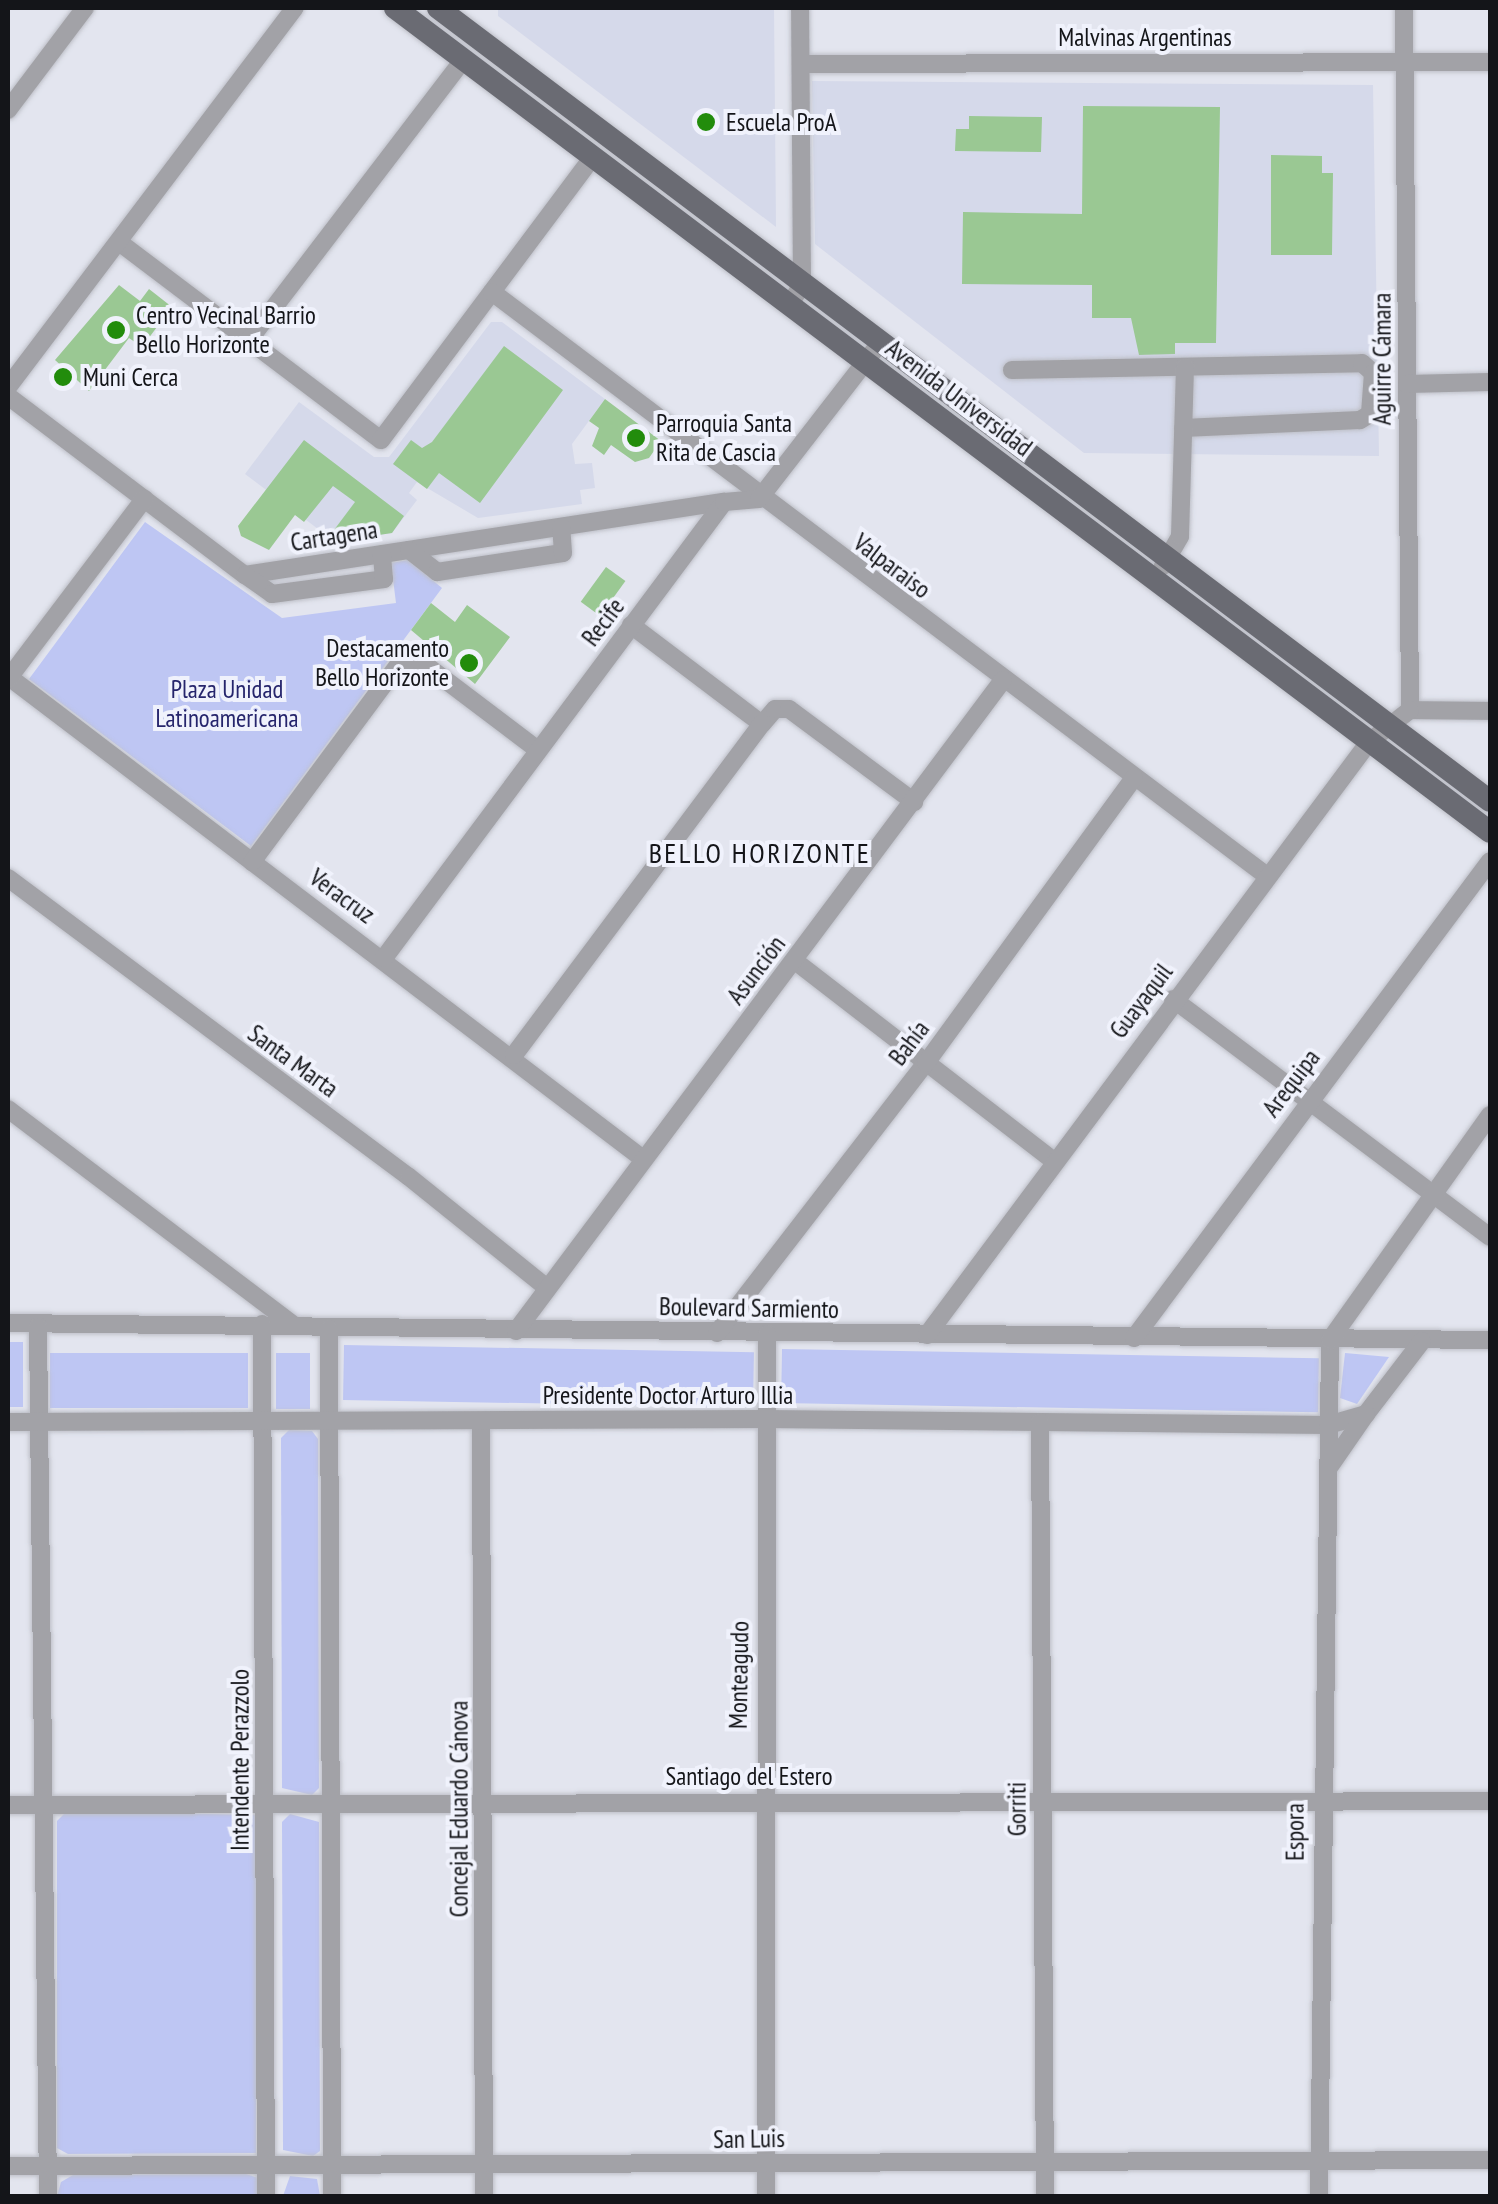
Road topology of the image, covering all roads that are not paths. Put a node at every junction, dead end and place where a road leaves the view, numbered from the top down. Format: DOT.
graph roads {
  1 [pos="85,8"];
  2 [pos="295,8"];
  3 [pos="395,8"];
  4 [pos="438,8"];
  5 [pos="800,8"];
  6 [pos="1404,8"];
  7 [pos="464,60"];
  8 [pos="1405,61"];
  9 [pos="1490,62"];
  10 [pos="801,64"];
  11 [pos="8,110"];
  12 [pos="592,158"];
  13 [pos="119,242"];
  14 [pos="802,284"];
  15 [pos="492,292"];
  16 [pos="789,306"];
  17 [pos="249,340"];
  18 [pos="880,343"];
  19 [pos="864,362"];
  20 [pos="1185,367"];
  21 [pos="1012,370"];
  22 [pos="1490,382"];
  23 [pos="1407,384"];
  24 [pos="8,387"];
  25 [pos="8,396"];
  26 [pos="1183,428"];
  27 [pos="144,499"];
  28 [pos="759,499"];
  29 [pos="724,502"];
  30 [pos="560,527"];
  31 [pos="409,550"];
  32 [pos="1168,558"];
  33 [pos="1154,578"];
  34 [pos="631,626"];
  35 [pos="8,678"];
  36 [pos="1003,680"];
  37 [pos="1410,710"];
  38 [pos="1490,711"];
  39 [pos="762,724"];
  40 [pos="1390,726"];
  41 [pos="1369,742"];
  42 [pos="538,750"];
  43 [pos="1134,778"];
  44 [pos="1490,801"];
  45 [pos="914,802"];
  46 [pos="1490,832"];
  47 [pos="252,862"];
  48 [pos="1490,862"];
  49 [pos="1267,876"];
  50 [pos="8,878"];
  51 [pos="384,958"];
  52 [pos="795,961"];
  53 [pos="1173,999"];
  54 [pos="514,1055"];
  55 [pos="926,1063"];
  56 [pos="1308,1101"];
  57 [pos="8,1109"];
  58 [pos="1490,1116"];
  59 [pos="643,1158"];
  60 [pos="1054,1160"];
  61 [pos="1434,1193"];
  62 [pos="1490,1237"];
  63 [pos="546,1288"];
  64 [pos="8,1323"];
  65 [pos="262,1324"];
  66 [pos="294,1326"];
  67 [pos="38,1327"];
  68 [pos="329,1329"];
  69 [pos="516,1331"];
  70 [pos="716,1333"];
  71 [pos="767,1334"];
  72 [pos="927,1335"];
  73 [pos="1134,1338"];
  74 [pos="1330,1340"];
  75 [pos="1490,1340"];
  76 [pos="1422,1341"];
  77 [pos="1366,1414"];
  78 [pos="767,1419"];
  79 [pos="480,1421"];
  80 [pos="8,1422"];
  81 [pos="37,1422"];
  82 [pos="1040,1422"];
  83 [pos="264,1425"];
  84 [pos="328,1426"];
  85 [pos="1328,1426"];
  86 [pos="1328,1468"];
  87 [pos="266,1800"];
  88 [pos="330,1800"];
  89 [pos="485,1800"];
  90 [pos="763,1800"];
  91 [pos="1320,1801"];
  92 [pos="1490,1801"];
  93 [pos="1042,1802"];
  94 [pos="8,1805"];
  95 [pos="39,1806"];
  96 [pos="1319,2158"];
  97 [pos="1490,2160"];
  98 [pos="1046,2161"];
  99 [pos="766,2164"];
  100 [pos="48,2165"];
  101 [pos="266,2165"];
  102 [pos="8,2166"];
  103 [pos="332,2167"];
  104 [pos="484,2167"];
  105 [pos="48,2196"];
  106 [pos="266,2196"];
  107 [pos="332,2196"];
  108 [pos="484,2196"];
  109 [pos="766,2196"];
  110 [pos="1046,2196"];
  111 [pos="1319,2196"];
  1 -- 11 [label="street"];
  2 -- 13 [label="street"];
  3 -- 7 [label="main road, Avenida Universidad"];
  4 -- 14 [label="main road, Avenida Universidad"];
  5 -- 10 [label="street"];
  6 -- 8 [label="street, Aguirre Cámara"];
  7 -- 12 [label="main road, Avenida Universidad"];
  7 -- 17 [label="street"];
  8 -- 9 [label="street, Malvinas Argentinas"];
  8 -- 10 [label="street, Malvinas Argentinas"];
  8 -- 23 [label="street, Aguirre Cámara"];
  10 -- 14 [label="street"];
  12 -- 15 [label="street"];
  12 -- 16 [label="main road, Avenida Universidad"];
  13 -- 17 [label="street"];
  13 -- 24 [label="street"];
  14 -- 16 [label="street"];
  14 -- 18 [label="main road, Avenida Universidad"];
  15 -- 17 [label="street"];
  15 -- 28 [label="street, Valparaiso"];
  16 -- 19 [label="main road, Avenida Universidad"];
  18 -- 19 [label="street"];
  18 -- 32 [label="main road, Avenida Universidad"];
  19 -- 28 [label="street"];
  19 -- 33 [label="main road, Avenida Universidad"];
  20 -- 21 [label="street"];
  20 -- 26 [label="street"];
  20 -- 26 [label="street"];
  22 -- 23 [label="street"];
  23 -- 37 [label="street, Aguirre Cámara"];
  25 -- 27 [label="street, Cartagena"];
  26 -- 32 [label="street"];
  27 -- 31 [label="street, Cartagena"];
  27 -- 35 [label="street"];
  28 -- 29 [label="street"];
  28 -- 36 [label="street, Valparaiso"];
  29 -- 30 [label="street, Cartagena"];
  29 -- 34 [label="street, Recife"];
  30 -- 31 [label="street, Cartagena"];
  30 -- 31 [label="street"];
  32 -- 33 [label="street"];
  32 -- 40 [label="main road, Avenida Universidad"];
  33 -- 41 [label="main road, Avenida Universidad"];
  34 -- 39 [label="street"];
  34 -- 42 [label="street, Recife"];
  35 -- 47 [label="street, Veracruz"];
  36 -- 43 [label="street, Valparaiso"];
  36 -- 45 [label="street, Asunción"];
  37 -- 38 [label="street"];
  37 -- 40 [label="street, Guayaquil"];
  39 -- 45 [label="street"];
  39 -- 54 [label="street"];
  40 -- 41 [label="street, Guayaquil"];
  40 -- 44 [label="main road, Avenida Universidad"];
  41 -- 46 [label="main road, Avenida Universidad"];
  41 -- 49 [label="street, Guayaquil"];
  42 -- 47 [label="street"];
  42 -- 51 [label="street, Recife"];
  43 -- 49 [label="street, Valparaiso"];
  43 -- 55 [label="street, Bahía"];
  45 -- 52 [label="street, Asunción"];
  47 -- 51 [label="street, Veracruz"];
  48 -- 56 [label="street, Arequipa"];
  49 -- 53 [label="street, Guayaquil"];
  50 -- 63 [label="street, Santa Marta"];
  51 -- 54 [label="street, Veracruz"];
  52 -- 55 [label="street"];
  52 -- 59 [label="street, Asunción"];
  53 -- 56 [label="street"];
  53 -- 60 [label="street, Guayaquil"];
  54 -- 59 [label="street, Veracruz"];
  55 -- 60 [label="street"];
  55 -- 70 [label="street, Bahía"];
  56 -- 61 [label="street"];
  56 -- 73 [label="street, Arequipa"];
  57 -- 66 [label="street"];
  58 -- 61 [label="street"];
  59 -- 63 [label="street, Asunción"];
  60 -- 72 [label="street, Guayaquil"];
  61 -- 62 [label="street"];
  61 -- 74 [label="street"];
  63 -- 69 [label="street, Asunción"];
  64 -- 67 [label="street, Boulevard Sarmiento"];
  65 -- 66 [label="street, Boulevard Sarmiento"];
  65 -- 67 [label="street, Boulevard Sarmiento"];
  65 -- 83 [label="street, Intendente Perazzolo"];
  66 -- 68 [label="street, Boulevard Sarmiento"];
  67 -- 81 [label="street"];
  68 -- 69 [label="street, Boulevard Sarmiento"];
  68 -- 84 [label="street"];
  69 -- 70 [label="street, Boulevard Sarmiento"];
  70 -- 71 [label="street, Boulevard Sarmiento"];
  71 -- 72 [label="street, Boulevard Sarmiento"];
  71 -- 78 [label="street, Monteagudo"];
  72 -- 73 [label="street, Boulevard Sarmiento"];
  73 -- 74 [label="street, Boulevard Sarmiento"];
  74 -- 76 [label="street, Boulevard Sarmiento"];
  74 -- 85 [label="street, Espora"];
  75 -- 76 [label="street, Boulevard Sarmiento"];
  76 -- 77 [label="street"];
  77 -- 85 [label="street, Presidente Doctor Arturo Illia"];
  77 -- 86 [label="street"];
  78 -- 79 [label="street, Presidente Doctor Arturo Illia"];
  78 -- 82 [label="street, Presidente Doctor Arturo Illia"];
  78 -- 90 [label="street, Monteagudo"];
  79 -- 84 [label="street, Presidente Doctor Arturo Illia"];
  79 -- 89 [label="street, Concejal Eduardo Cánova"];
  80 -- 81 [label="street, Presidente Doctor Arturo Illia"];
  81 -- 83 [label="street, Presidente Doctor Arturo Illia"];
  81 -- 95 [label="street"];
  82 -- 85 [label="street, Presidente Doctor Arturo Illia"];
  82 -- 93 [label="street, Gorriti"];
  83 -- 84 [label="street, Presidente Doctor Arturo Illia"];
  83 -- 87 [label="street, Intendente Perazzolo"];
  84 -- 88 [label="street"];
  85 -- 86 [label="street, Espora"];
  86 -- 91 [label="street, Espora"];
  87 -- 88 [label="street, Santiago del Estero"];
  87 -- 95 [label="street, Santiago del Estero"];
  87 -- 101 [label="street, Intendente Perazzolo"];
  88 -- 89 [label="street, Santiago del Estero"];
  88 -- 103 [label="street"];
  89 -- 90 [label="street, Santiago del Estero"];
  89 -- 104 [label="street, Concejal Eduardo Cánova"];
  90 -- 93 [label="street, Santiago del Estero"];
  90 -- 99 [label="street, Monteagudo"];
  91 -- 92 [label="street, Santiago del Estero"];
  91 -- 93 [label="street, Santiago del Estero"];
  91 -- 96 [label="street, Espora"];
  93 -- 98 [label="street, Gorriti"];
  94 -- 95 [label="street, Santiago del Estero"];
  95 -- 100 [label="street"];
  96 -- 97 [label="street, San Luis"];
  96 -- 98 [label="street, San Luis"];
  96 -- 111 [label="street, Espora"];
  98 -- 99 [label="street, San Luis"];
  98 -- 110 [label="street, Gorriti"];
  99 -- 104 [label="street, San Luis"];
  99 -- 109 [label="street, Monteagudo"];
  100 -- 101 [label="street, San Luis"];
  100 -- 102 [label="street, San Luis"];
  100 -- 105 [label="street"];
  101 -- 103 [label="street, San Luis"];
  101 -- 106 [label="street, Intendente Perazzolo"];
  103 -- 104 [label="street, San Luis"];
  103 -- 107 [label="street"];
  104 -- 108 [label="street, Concejal Eduardo Cánova"];
}
